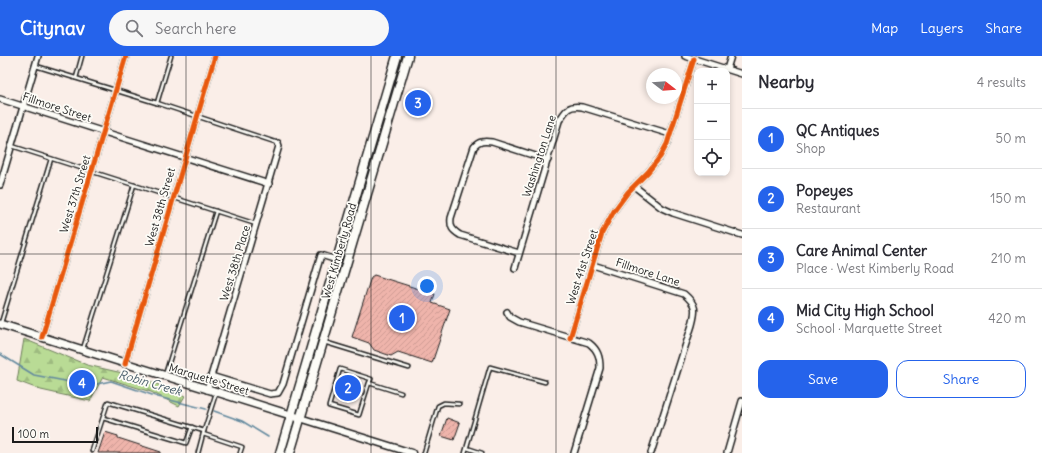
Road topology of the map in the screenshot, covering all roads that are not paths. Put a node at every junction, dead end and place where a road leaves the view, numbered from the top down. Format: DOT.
graph roads {
  1 [pos="38,56"];
  2 [pos="82,56"];
  3 [pos="126,56"];
  4 [pos="171,56"];
  5 [pos="215,56"];
  6 [pos="396,56"];
  7 [pos="408,56"];
  8 [pos="685,56"];
  9 [pos="731,56"];
  10 [pos="694,59"];
  11 [pos="35,66"];
  12 [pos="723,68"];
  13 [pos="726,68"];
  14 [pos="730,70"];
  15 [pos="742,74"];
  16 [pos="76,78"];
  17 [pos="116,90"];
  18 [pos="0,99"];
  19 [pos="157,103"];
  20 [pos="23,106"];
  21 [pos="197,116"];
  22 [pos="103,132"];
  23 [pos="670,134"];
  24 [pos="278,143"];
  25 [pos="12,146"];
  26 [pos="185,158"];
  27 [pos="51,159"];
  28 [pos="548,160"];
  29 [pos="92,172"];
  30 [pos="269,184"];
  31 [pos="0,185"];
  32 [pos="134,185"];
  33 [pos="634,186"];
  34 [pos="173,198"];
  35 [pos="216,211"];
  36 [pos="257,224"];
  37 [pos="742,236"];
  38 [pos="519,253"];
  39 [pos="337,260"];
  40 [pos="593,265"];
  41 [pos="515,268"];
  42 [pos="507,312"];
  43 [pos="0,324"];
  44 [pos="42,337"];
  45 [pos="570,338"];
  46 [pos="324,342"];
  47 [pos="82,350"];
  48 [pos="125,364"];
  49 [pos="409,368"];
  50 [pos="164,376"];
  51 [pos="211,376"];
  52 [pos="545,382"];
  53 [pos="369,383"];
  54 [pos="207,390"];
  55 [pos="216,393"];
  56 [pos="278,393"];
  57 [pos="401,393"];
  58 [pos="742,401"];
  59 [pos="459,404"];
  60 [pos="291,416"];
  61 [pos="103,418"];
  62 [pos="300,418"];
  63 [pos="192,427"];
  64 [pos="204,431"];
  65 [pos="203,434"];
  66 [pos="467,448"];
  67 [pos="393,450"];
  68 [pos="92,451"];
  69 [pos="198,453"];
  70 [pos="240,453"];
  71 [pos="280,453"];
  72 [pos="290,453"];
  73 [pos="410,453"];
  74 [pos="424,453"];
  75 [pos="465,453"];
  76 [pos="482,453"];
  77 [pos="574,453"];
  78 [pos="652,453"];
  79 [pos="727,453"];
  1 -- 11 [label="street"];
  2 -- 16 [label="lane"];
  3 -- 17 [label="street, West 37th Street"];
  4 -- 19 [label="lane"];
  5 -- 21 [label="street, West 38th Street"];
  6 -- 39 [label="main road, West Kimberly Road"];
  7 -- 46 [label="main road, West Kimberly Road"];
  8 -- 10 [label="street"];
  9 -- 13 [label="street"];
  10 -- 12 [label="street"];
  10 -- 23 [label="street, West 41st Street"];
  11 -- 16 [label="lane"];
  11 -- 20 [label="street"];
  14 -- 15 [label="street"];
  16 -- 17 [label="lane"];
  17 -- 19 [label="lane"];
  17 -- 22 [label="street, West 37th Street"];
  18 -- 20 [label="street, Fillmore Street"];
  19 -- 21 [label="lane"];
  20 -- 22 [label="street, Fillmore Street"];
  20 -- 25 [label="street"];
  21 -- 24 [label="lane"];
  21 -- 26 [label="street, West 38th Street"];
  22 -- 26 [label="street, Fillmore Street"];
  22 -- 29 [label="street, West 37th Street"];
  23 -- 28 [label="street, Washington Lane"];
  23 -- 33 [label="street, West 41st Street"];
  24 -- 30 [label="street, West 38th Place"];
  25 -- 27 [label="lane"];
  25 -- 31 [label="street"];
  26 -- 30 [label="street, Fillmore Street"];
  26 -- 34 [label="street, West 38th Street"];
  27 -- 29 [label="lane"];
  27 -- 43 [label="lane"];
  28 -- 38 [label="street, Washington Lane"];
  28 -- 38 [label="street"];
  29 -- 32 [label="lane"];
  29 -- 44 [label="street, West 37th Street"];
  30 -- 36 [label="street, West 38th Place"];
  32 -- 34 [label="lane"];
  32 -- 47 [label="lane"];
  33 -- 37 [label="street"];
  33 -- 40 [label="street, West 41st Street"];
  34 -- 35 [label="lane"];
  34 -- 48 [label="street, West 38th Street"];
  35 -- 36 [label="lane"];
  35 -- 50 [label="lane"];
  36 -- 51 [label="street, West 38th Place"];
  38 -- 41 [label="street, Washington Lane"];
  39 -- 56 [label="street, West Kimberly Road"];
  39 -- 60 [label="main road, West Kimberly Road"];
  40 -- 45 [label="street, West 41st Street"];
  40 -- 78 [label="street, Fillmore Lane"];
  42 -- 45 [label="street"];
  43 -- 44 [label="main road, Marquette Street"];
  44 -- 47 [label="main road, Marquette Street"];
  45 -- 77 [label="street"];
  46 -- 49 [label="lane"];
  46 -- 62 [label="main road, West Kimberly Road"];
  47 -- 48 [label="main road, Marquette Street"];
  48 -- 50 [label="main road, Marquette Street"];
  50 -- 54 [label="main road, Marquette Street"];
  51 -- 54 [label="street, West 38th Place"];
  51 -- 56 [label="street, Marquette Street"];
  52 -- 66 [label="lane"];
  53 -- 53 [label="lane"];
  53 -- 57 [label="lane"];
  54 -- 55 [label="main road, Marquette Street"];
  55 -- 60 [label="main road, Marquette Street"];
  55 -- 64 [label="lane"];
  58 -- 79 [label="street"];
  59 -- 74 [label="lane"];
  60 -- 62 [label="main road, Marquette Street"];
  60 -- 71 [label="main road, West Kimberly Road"];
  61 -- 63 [label="lane"];
  61 -- 63 [label="lane"];
  61 -- 68 [label="lane"];
  62 -- 67 [label="street, Marquette Street"];
  62 -- 72 [label="main road, West Kimberly Road"];
  63 -- 64 [label="lane"];
  64 -- 65 [label="lane"];
  65 -- 69 [label="lane"];
  65 -- 70 [label="lane"];
  66 -- 75 [label="lane"];
  66 -- 76 [label="lane"];
  67 -- 73 [label="street, Marquette Street"];
}
